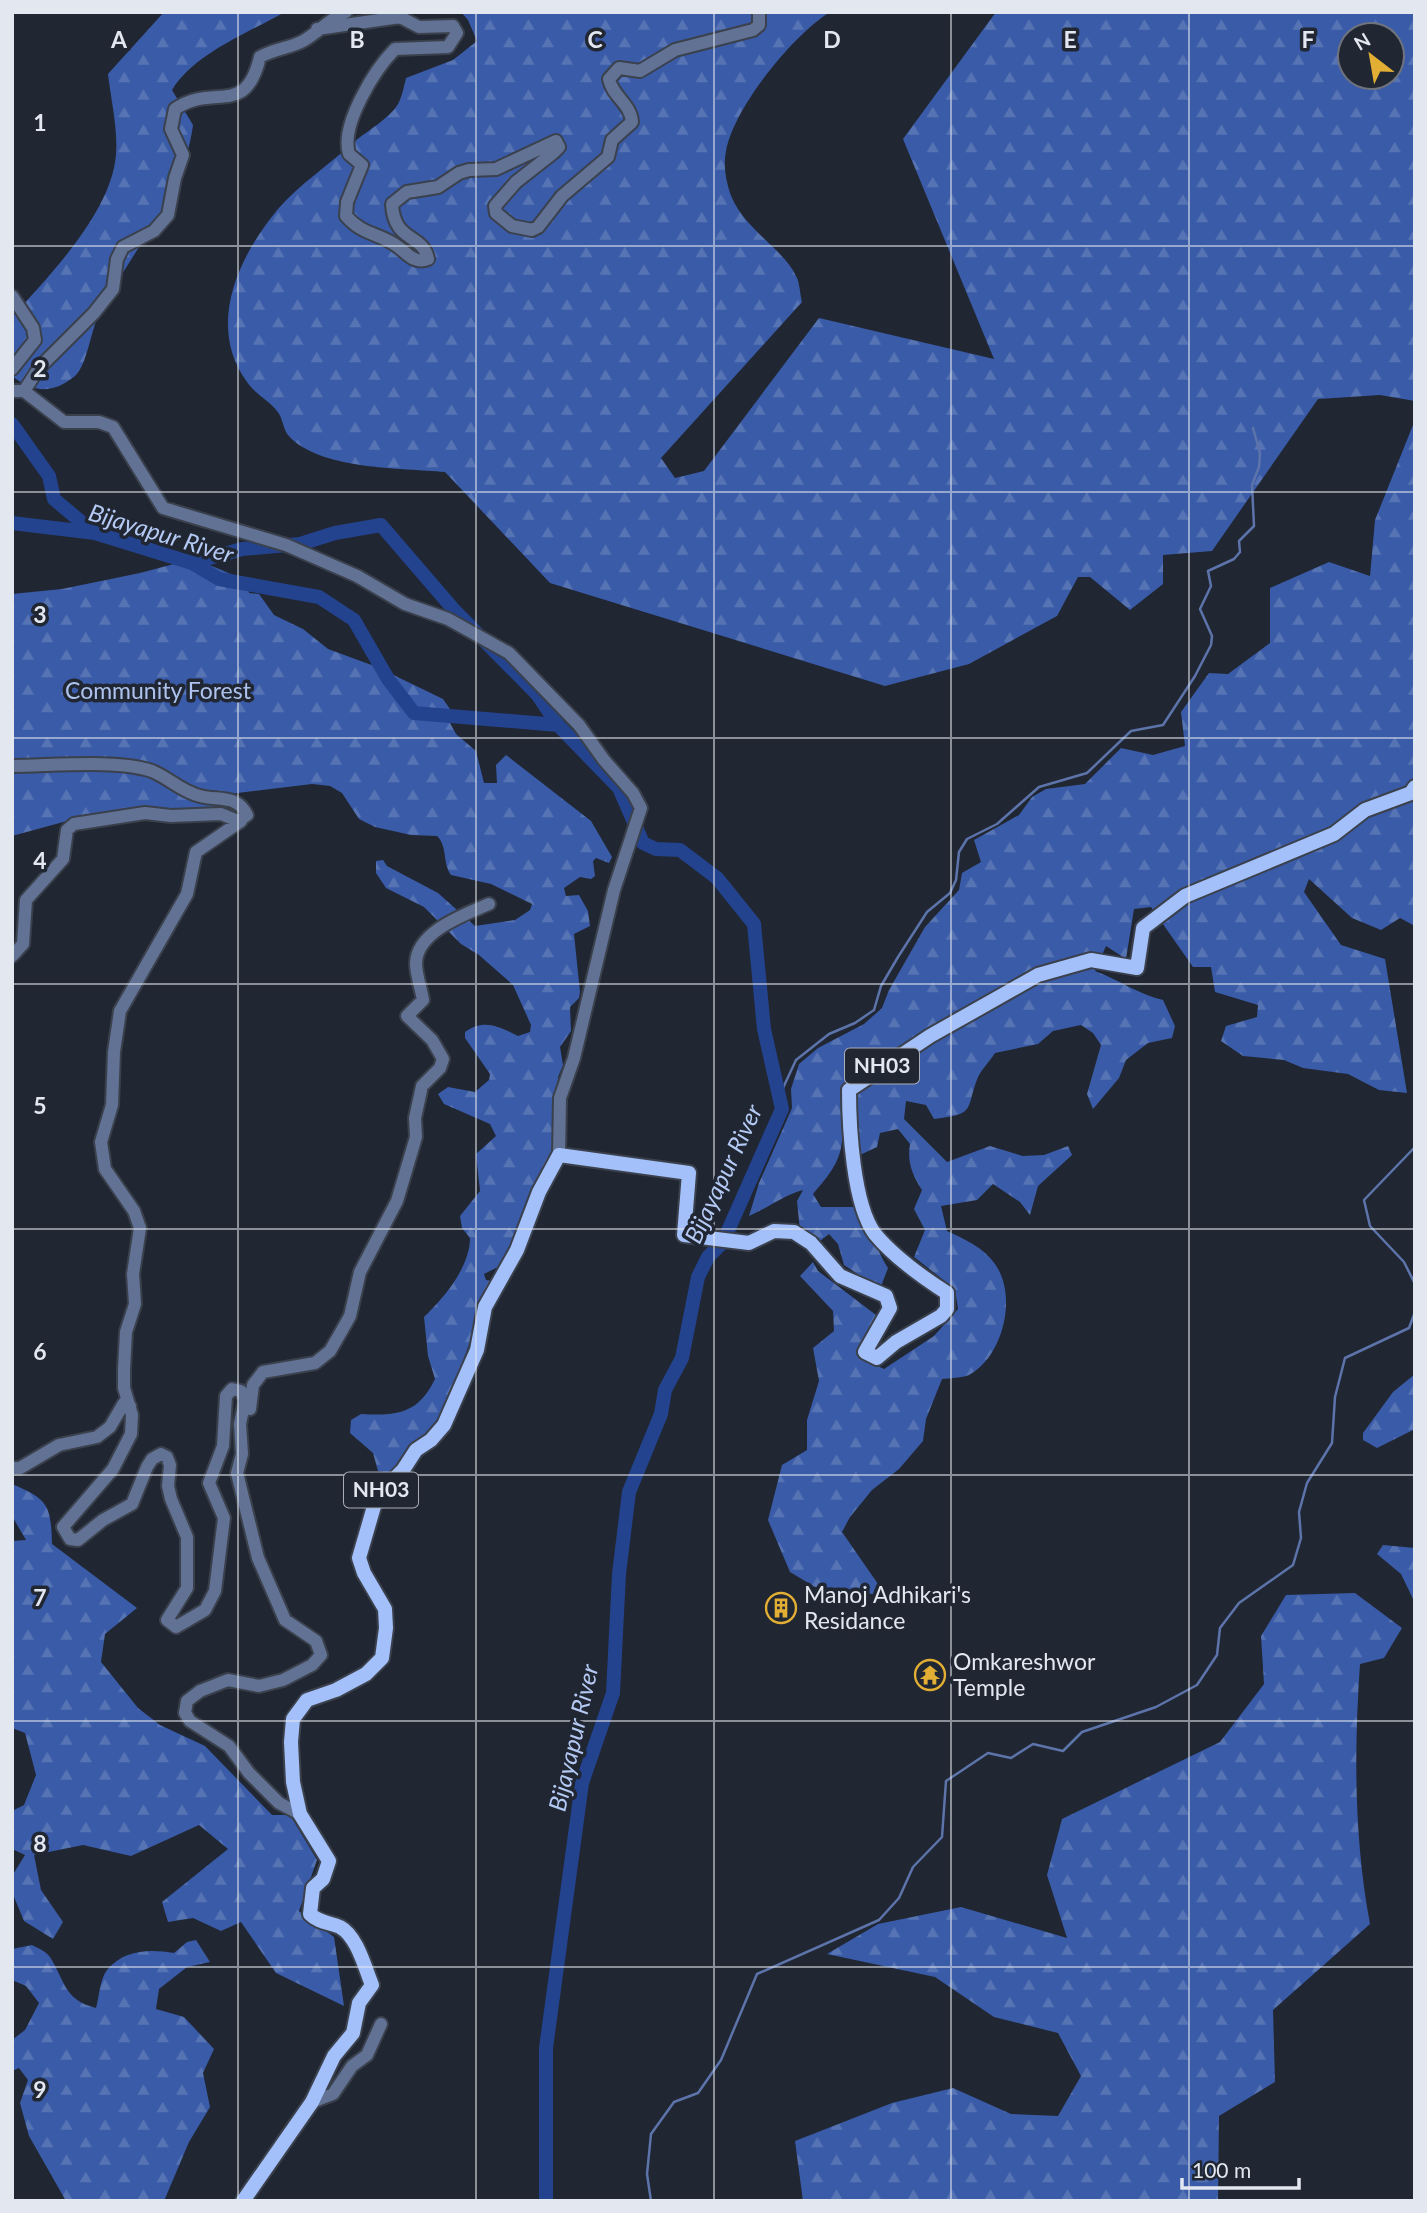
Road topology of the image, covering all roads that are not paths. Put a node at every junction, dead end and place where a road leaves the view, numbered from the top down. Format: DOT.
graph roads {
  1 [pos="346,12"];
  2 [pos="759,12"];
  3 [pos="317,29"];
  4 [pos="12,296"];
  5 [pos="12,369"];
  6 [pos="18,391"];
  7 [pos="12,766"];
  8 [pos="1415,787"];
  9 [pos="241,821"];
  10 [pos="489,904"];
  11 [pos="12,956"];
  12 [pos="559,1155"];
  13 [pos="130,1406"];
  14 [pos="240,1437"];
  15 [pos="12,1468"];
  16 [pos="300,1814"];
  17 [pos="381,2024"];
  18 [pos="312,2102"];
  19 [pos="243,2201"];
  1 -- 3 [label="street"];
  2 -- 3 [label="street"];
  3 -- 6 [label="street"];
  4 -- 5 [label="street"];
  6 -- 12 [label="street"];
  7 -- 9 [label="street"];
  8 -- 12 [label="main road, NH03"];
  9 -- 11 [label="street"];
  9 -- 13 [label="street"];
  10 -- 14 [label="street"];
  12 -- 16 [label="main road, NH03"];
  13 -- 14 [label="street"];
  13 -- 15 [label="street"];
  14 -- 16 [label="street"];
  16 -- 18 [label="main road, NH03"];
  17 -- 18 [label="street"];
  18 -- 19 [label="main road, NH03"];
}
